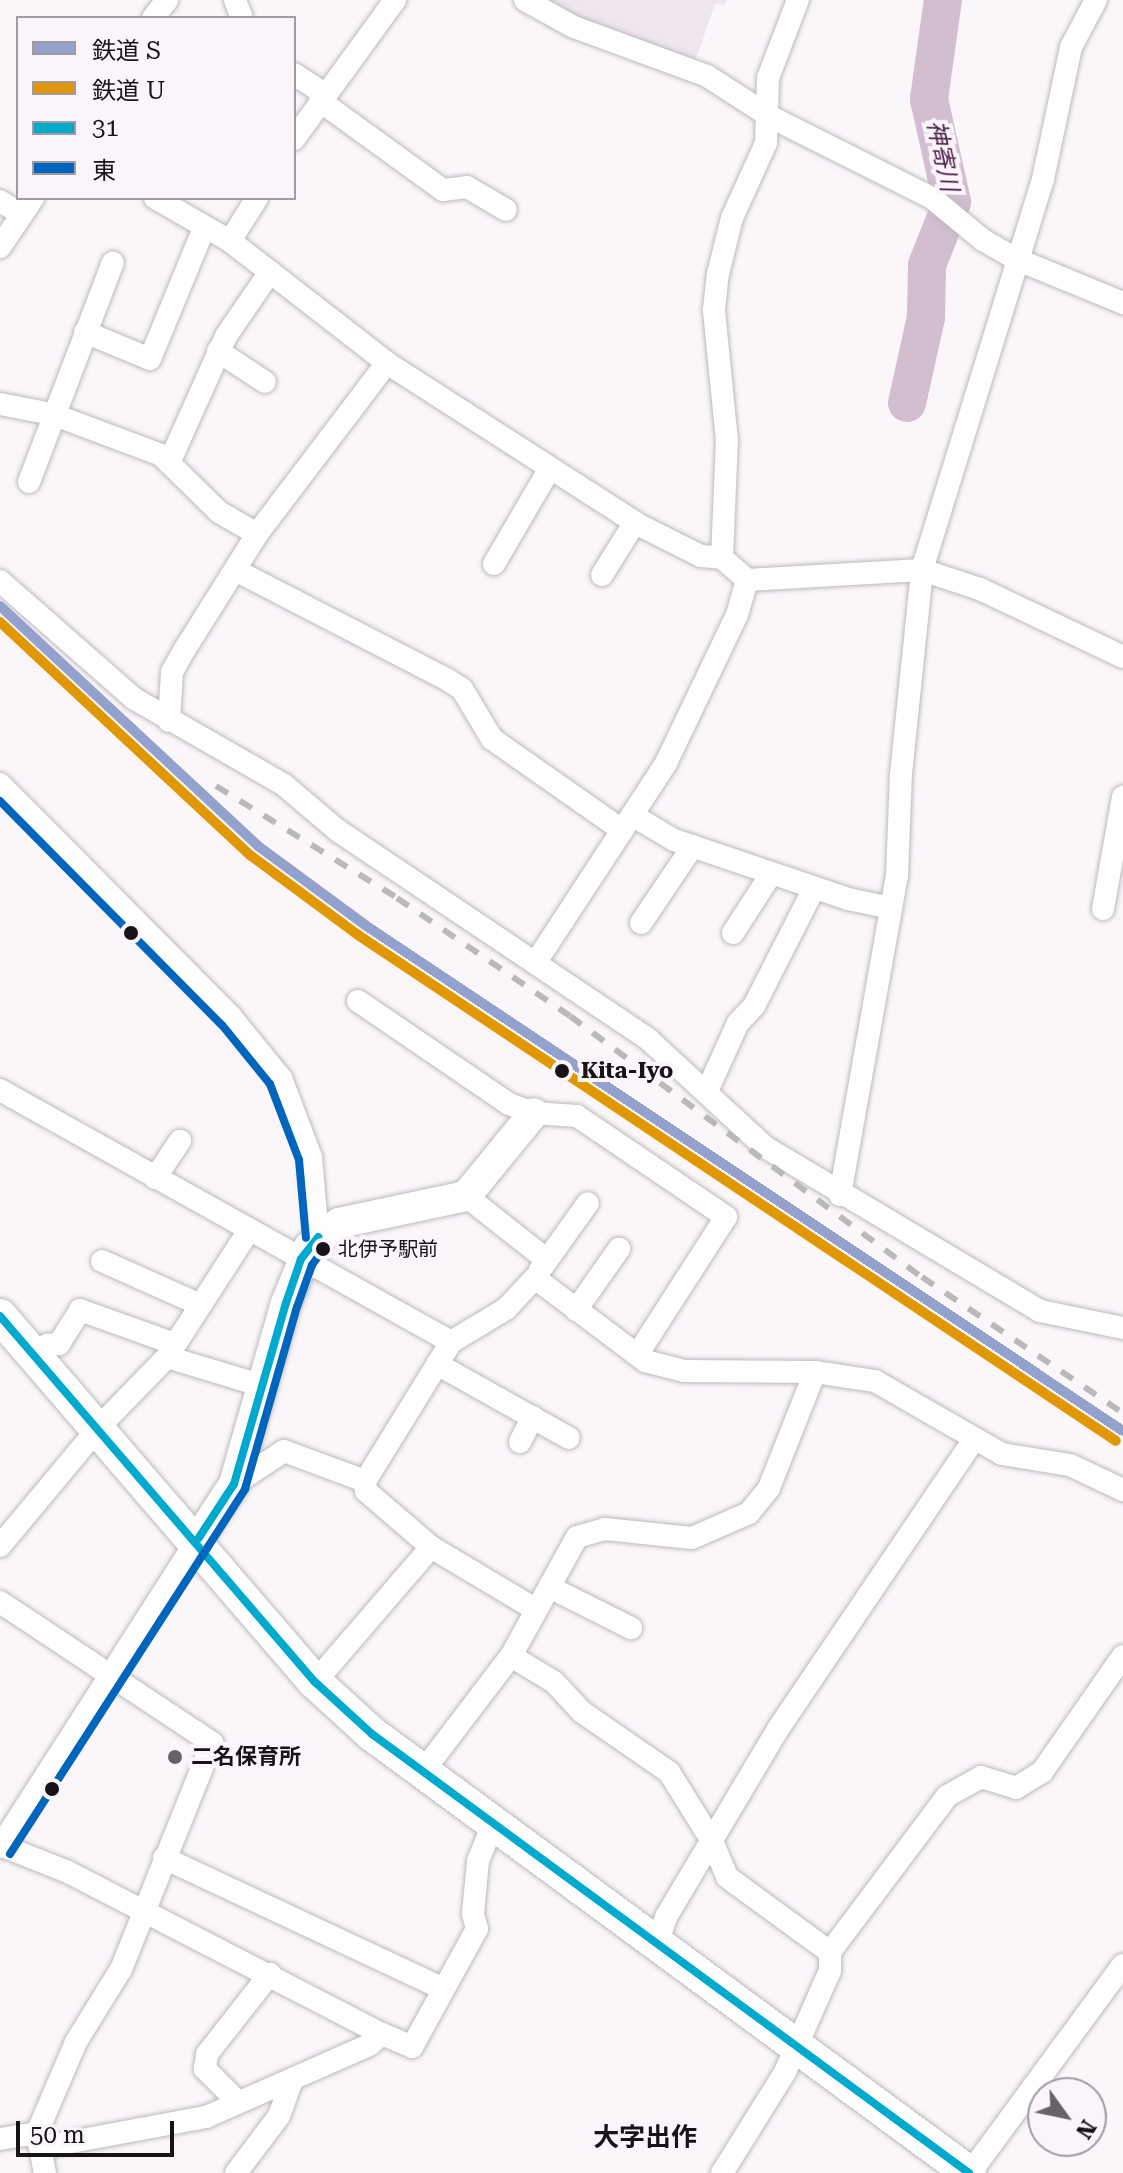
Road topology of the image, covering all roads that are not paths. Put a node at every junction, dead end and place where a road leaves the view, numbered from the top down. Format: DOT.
graph roads {
  1 [pos="395,0"];
  2 [pos="525,0"];
  3 [pos="798,0"];
  4 [pos="1096,0"];
  5 [pos="296,76"];
  6 [pos="322,98"];
  7 [pos="769,116"];
  8 [pos="296,136"];
  9 [pos="158,200"];
  10 [pos="256,200"];
  11 [pos="0,201"];
  12 [pos="27,207"];
  13 [pos="506,210"];
  14 [pos="204,228"];
  15 [pos="230,241"];
  16 [pos="0,247"];
  17 [pos="1016,259"];
  18 [pos="113,262"];
  19 [pos="270,272"];
  20 [pos="1123,303"];
  21 [pos="85,332"];
  22 [pos="218,351"];
  23 [pos="387,363"];
  24 [pos="265,382"];
  25 [pos="0,404"];
  26 [pos="52,414"];
  27 [pos="169,463"];
  28 [pos="550,468"];
  29 [pos="29,482"];
  30 [pos="635,522"];
  31 [pos="257,534"];
  32 [pos="722,558"];
  33 [pos="494,564"];
  34 [pos="922,570"];
  35 [pos="237,571"];
  36 [pos="602,575"];
  37 [pos="747,580"];
  38 [pos="0,581"];
  39 [pos="1123,657"];
  40 [pos="169,721"];
  41 [pos="0,784"];
  42 [pos="1123,799"];
  43 [pos="627,822"];
  44 [pos="693,846"];
  45 [pos="771,874"];
  46 [pos="814,888"];
  47 [pos="891,908"];
  48 [pos="1103,909"];
  49 [pos="641,923"];
  50 [pos="733,933"];
  51 [pos="536,962"];
  52 [pos="358,1001"];
  53 [pos="0,1090"];
  54 [pos="707,1091"];
  55 [pos="534,1113"];
  56 [pos="180,1141"];
  57 [pos="155,1178"];
  58 [pos="840,1195"];
  59 [pos="466,1196"];
  60 [pos="588,1203"];
  61 [pos="248,1232"];
  62 [pos="310,1248"];
  63 [pos="619,1249"];
  64 [pos="102,1261"];
  65 [pos="541,1269"];
  66 [pos="201,1305"];
  67 [pos="576,1310"];
  68 [pos="0,1316"];
  69 [pos="1123,1328"];
  70 [pos="451,1342"];
  71 [pos="171,1351"];
  72 [pos="637,1355"];
  73 [pos="38,1359"];
  74 [pos="437,1364"];
  75 [pos="815,1372"];
  76 [pos="263,1386"];
  77 [pos="533,1417"];
  78 [pos="100,1426"];
  79 [pos="569,1438"];
  80 [pos="974,1439"];
  81 [pos="520,1442"];
  82 [pos="365,1481"];
  83 [pos="234,1484"];
  84 [pos="1123,1490"];
  85 [pos="198,1539"];
  86 [pos="0,1546"];
  87 [pos="431,1547"];
  88 [pos="549,1587"];
  89 [pos="0,1602"];
  90 [pos="535,1609"];
  91 [pos="631,1628"];
  92 [pos="511,1656"];
  93 [pos="1123,1656"];
  94 [pos="109,1675"];
  95 [pos="315,1682"];
  96 [pos="421,1774"];
  97 [pos="492,1826"];
  98 [pos="712,1841"];
  99 [pos="0,1846"];
  100 [pos="164,1858"];
  101 [pos="141,1911"];
  102 [pos="657,1945"];
  103 [pos="830,1952"];
  104 [pos="1123,1965"];
  105 [pos="270,1974"];
  106 [pos="441,1988"];
  107 [pos="382,2034"];
  108 [pos="796,2046"];
  109 [pos="292,2081"];
  110 [pos="238,2102"];
  111 [pos="0,2139"];
  112 [pos="40,2140"];
  113 [pos="45,2173"];
  114 [pos="236,2173"];
  115 [pos="722,2173"];
  116 [pos="969,2173"];
  1 -- 6 [label="street"];
  2 -- 7 [label="street"];
  3 -- 7 [label="street"];
  4 -- 17 [label="street"];
  5 -- 6 [label="street"];
  6 -- 8 [label="street"];
  6 -- 13 [label="street"];
  7 -- 17 [label="street"];
  7 -- 32 [label="street"];
  9 -- 14 [label="street"];
  10 -- 15 [label="street"];
  11 -- 12 [label="street"];
  12 -- 16 [label="street"];
  14 -- 15 [label="street"];
  14 -- 21 [label="street"];
  15 -- 19 [label="street"];
  17 -- 20 [label="street"];
  17 -- 34 [label="street"];
  18 -- 21 [label="street"];
  19 -- 22 [label="street"];
  19 -- 23 [label="street"];
  21 -- 26 [label="street"];
  22 -- 24 [label="street"];
  22 -- 27 [label="street"];
  23 -- 28 [label="street"];
  23 -- 31 [label="street"];
  25 -- 26 [label="street"];
  26 -- 27 [label="street"];
  26 -- 29 [label="street"];
  27 -- 31 [label="street"];
  28 -- 30 [label="street"];
  28 -- 33 [label="street"];
  30 -- 32 [label="street"];
  30 -- 36 [label="street"];
  31 -- 35 [label="street"];
  32 -- 37 [label="street"];
  34 -- 37 [label="street"];
  34 -- 39 [label="street"];
  34 -- 47 [label="street"];
  35 -- 40 [label="street"];
  35 -- 43 [label="street"];
  37 -- 43 [label="street"];
  38 -- 40 [label="street"];
  40 -- 51 [label="street"];
  41 -- 62 [label="street"];
  42 -- 48 [label="street"];
  43 -- 44 [label="street"];
  43 -- 51 [label="street"];
  44 -- 45 [label="street"];
  44 -- 49 [label="street"];
  45 -- 46 [label="street"];
  45 -- 50 [label="street"];
  46 -- 47 [label="street"];
  46 -- 54 [label="street"];
  47 -- 58 [label="street"];
  51 -- 54 [label="street"];
  52 -- 55 [label="street"];
  53 -- 57 [label="street"];
  54 -- 58 [label="street"];
  55 -- 59 [label="main road"];
  55 -- 72 [label="street"];
  56 -- 57 [label="street"];
  57 -- 61 [label="street"];
  58 -- 69 [label="street"];
  59 -- 62 [label="main road"];
  59 -- 65 [label="street"];
  60 -- 65 [label="street"];
  61 -- 62 [label="street"];
  61 -- 66 [label="street"];
  62 -- 70 [label="street"];
  62 -- 76 [label="main road"];
  63 -- 67 [label="street"];
  64 -- 66 [label="street"];
  65 -- 67 [label="street"];
  65 -- 70 [label="street"];
  66 -- 71 [label="street"];
  67 -- 72 [label="street"];
  68 -- 73 [label="main road"];
  70 -- 74 [label="street"];
  71 -- 73 [label="street"];
  71 -- 76 [label="street"];
  71 -- 78 [label="street"];
  72 -- 75 [label="street"];
  73 -- 78 [label="main road"];
  74 -- 77 [label="street"];
  74 -- 82 [label="street"];
  75 -- 80 [label="street"];
  75 -- 88 [label="street"];
  76 -- 83 [label="main road"];
  77 -- 79 [label="street"];
  77 -- 81 [label="street"];
  78 -- 85 [label="main road"];
  78 -- 86 [label="street"];
  80 -- 84 [label="street"];
  80 -- 98 [label="street"];
  82 -- 83 [label="street"];
  82 -- 87 [label="street"];
  83 -- 85 [label="main road"];
  85 -- 94 [label="street"];
  85 -- 95 [label="main road"];
  87 -- 90 [label="street"];
  87 -- 95 [label="street"];
  88 -- 90 [label="street"];
  88 -- 91 [label="street"];
  89 -- 94 [label="street"];
  90 -- 92 [label="street"];
  92 -- 96 [label="street"];
  92 -- 98 [label="street"];
  93 -- 103 [label="street"];
  94 -- 99 [label="street"];
  94 -- 100 [label="street"];
  95 -- 96 [label="main road"];
  96 -- 97 [label="main road"];
  97 -- 102 [label="main road"];
  97 -- 106 [label="street"];
  98 -- 102 [label="street"];
  98 -- 103 [label="street"];
  99 -- 101 [label="street"];
  100 -- 101 [label="street"];
  100 -- 106 [label="street"];
  101 -- 105 [label="street"];
  101 -- 112 [label="street"];
  102 -- 108 [label="main road"];
  103 -- 108 [label="street"];
  104 -- 116 [label="street"];
  105 -- 107 [label="street"];
  105 -- 110 [label="street"];
  106 -- 107 [label="street"];
  107 -- 109 [label="street"];
  108 -- 115 [label="street"];
  108 -- 116 [label="main road"];
  109 -- 110 [label="street"];
  109 -- 114 [label="street"];
  110 -- 112 [label="street"];
  111 -- 112 [label="street"];
  112 -- 113 [label="street"];
}
